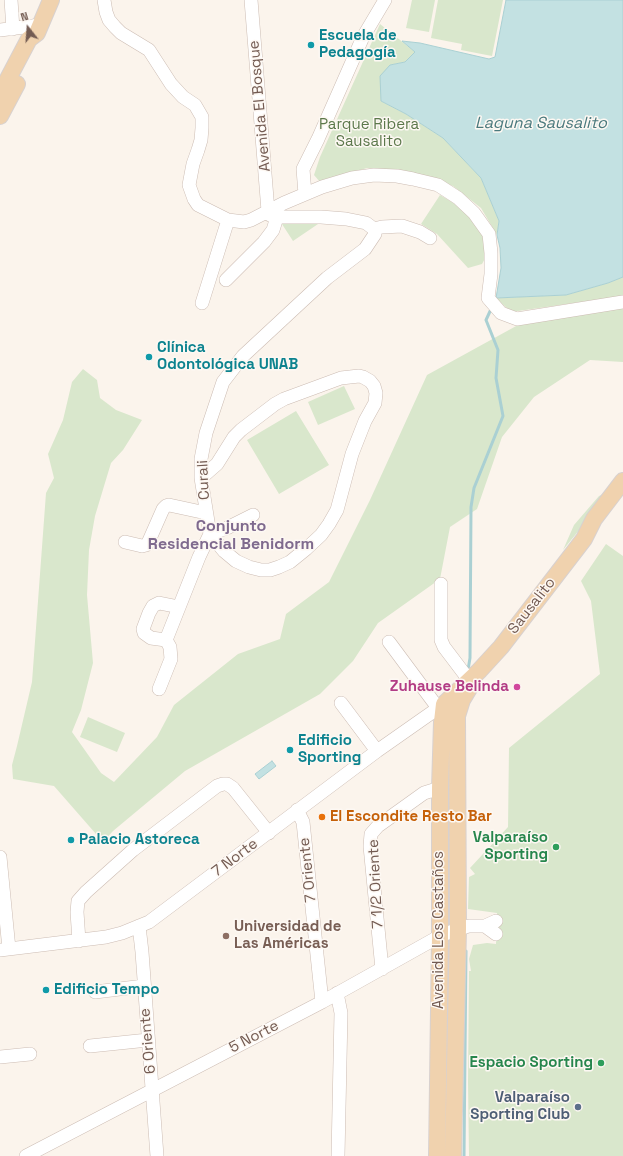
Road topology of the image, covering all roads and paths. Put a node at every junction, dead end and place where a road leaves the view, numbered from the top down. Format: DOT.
graph roads {
  1 [pos="11,0"];
  2 [pos="51,0"];
  3 [pos="104,0"];
  4 [pos="251,0"];
  5 [pos="385,0"];
  6 [pos="38,29"];
  7 [pos="7,30"];
  8 [pos="0,94"];
  9 [pos="0,116"];
  10 [pos="305,194"];
  11 [pos="273,214"];
  12 [pos="228,220"];
  13 [pos="374,229"];
  14 [pos="430,238"];
  15 [pos="226,280"];
  16 [pos="623,302"];
  17 [pos="202,303"];
  18 [pos="201,478"];
  19 [pos="623,481"];
  20 [pos="623,497"];
  21 [pos="206,513"];
  22 [pos="253,515"];
  23 [pos="210,534"];
  24 [pos="584,539"];
  25 [pos="125,542"];
  26 [pos="441,584"];
  27 [pos="179,607"];
  28 [pos="166,640"];
  29 [pos="389,642"];
  30 [pos="474,676"];
  31 [pos="158,689"];
  32 [pos="341,702"];
  33 [pos="441,706"];
  34 [pos="457,716"];
  35 [pos="377,751"];
  36 [pos="440,788"];
  37 [pos="297,810"];
  38 [pos="269,833"];
  39 [pos="0,857"];
  40 [pos="139,926"];
  41 [pos="492,927"];
  42 [pos="458,929"];
  43 [pos="440,936"];
  44 [pos="79,941"];
  45 [pos="5,949"];
  46 [pos="382,969"];
  47 [pos="144,986"];
  48 [pos="95,992"];
  49 [pos="337,993"];
  50 [pos="322,1002"];
  51 [pos="148,1040"];
  52 [pos="90,1046"];
  53 [pos="30,1054"];
  54 [pos="0,1057"];
  55 [pos="152,1091"];
  56 [pos="26,1156"];
  57 [pos="157,1156"];
  58 [pos="338,1156"];
  59 [pos="437,1156"];
  60 [pos="454,1156"];
  1 -- 7 [label="street"];
  2 -- 6 [label="main road"];
  3 -- 12 [label="street"];
  4 -- 11 [label="street, Avenida El Bosque"];
  5 -- 10 [label="street"];
  6 -- 7 [label="street"];
  6 -- 8 [label="main road"];
  6 -- 9 [label="main road"];
  10 -- 11 [label="street"];
  10 -- 16 [label="street"];
  11 -- 12 [label="street"];
  11 -- 13 [label="street"];
  11 -- 15 [label="street"];
  12 -- 17 [label="street"];
  13 -- 14 [label="street"];
  13 -- 18 [label="street, Curali"];
  18 -- 21 [label="street, Curali"];
  18 -- 23 [label="street"];
  19 -- 24 [label="main road, Sausalito"];
  20 -- 24 [label="main road, Sausalito"];
  21 -- 23 [label="street, Curali"];
  21 -- 25 [label="street"];
  22 -- 23 [label="street"];
  23 -- 27 [label="street"];
  24 -- 30 [label="main road, Sausalito"];
  26 -- 30 [label="street"];
  27 -- 28 [label="street"];
  27 -- 28 [label="street"];
  28 -- 31 [label="street"];
  29 -- 33 [label="street"];
  30 -- 33 [label="main road, Sausalito"];
  30 -- 34 [label="main road, Sausalito"];
  32 -- 35 [label="street"];
  33 -- 34 [label="street"];
  33 -- 35 [label="street, 7 Norte"];
  33 -- 36 [label="main road, Avenida Los Castaños"];
  34 -- 42 [label="main road, Avenida Los Castaños"];
  35 -- 37 [label="street, 7 Norte"];
  36 -- 43 [label="main road, Avenida Los Castaños"];
  36 -- 46 [label="street, 7 1/2 Oriente"];
  37 -- 38 [label="street, 7 Norte"];
  37 -- 50 [label="street, 7 Oriente"];
  38 -- 40 [label="street, 7 Norte"];
  38 -- 44 [label="street"];
  39 -- 45 [label="street"];
  40 -- 44 [label="street, 7 Norte"];
  40 -- 47 [label="street, 6 Oriente"];
  41 -- 42 [label="street, 5 Norte"];
  42 -- 43 [label="street, 5 Norte"];
  42 -- 60 [label="main road, Avenida Los Castaños"];
  43 -- 46 [label="street, 5 Norte"];
  43 -- 59 [label="main road, Avenida Los Castaños"];
  44 -- 45 [label="street, 7 Norte"];
  46 -- 49 [label="street, 5 Norte"];
  47 -- 48 [label="street"];
  47 -- 51 [label="street, 6 Oriente"];
  49 -- 50 [label="street, 5 Norte"];
  49 -- 58 [label="street"];
  50 -- 55 [label="street, 5 Norte"];
  51 -- 52 [label="street"];
  51 -- 55 [label="street, 6 Oriente"];
  53 -- 54 [label="street"];
  55 -- 56 [label="street, 5 Norte"];
  55 -- 57 [label="street, 6 Oriente"];
}
